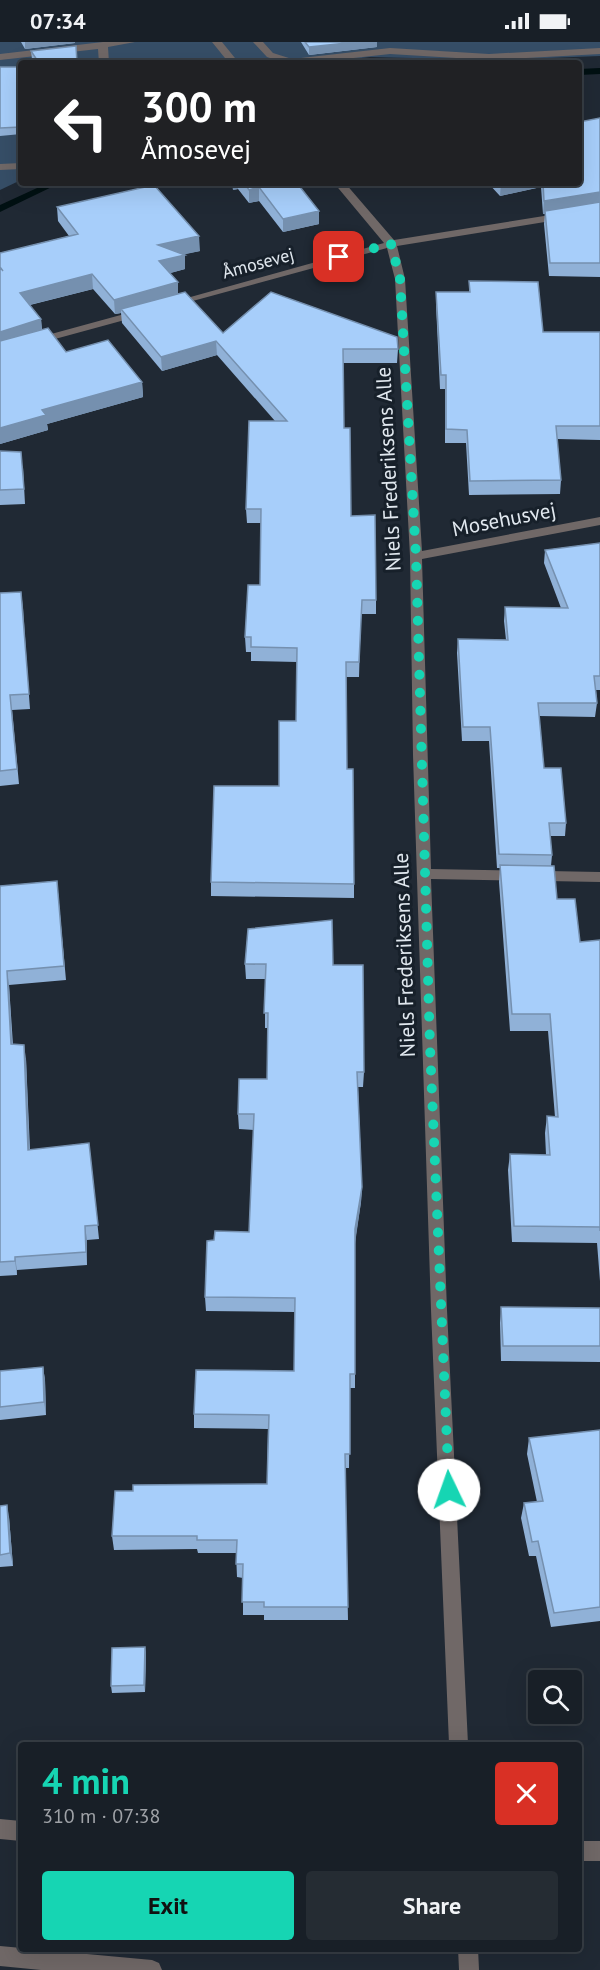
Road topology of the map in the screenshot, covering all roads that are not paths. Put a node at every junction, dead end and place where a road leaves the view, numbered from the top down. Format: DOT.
graph roads {
  1 [pos="130,42"];
  2 [pos="217,42"];
  3 [pos="258,42"];
  4 [pos="103,45"];
  5 [pos="600,51"];
  6 [pos="0,57"];
  7 [pos="104,60"];
  8 [pos="232,60"];
  9 [pos="285,60"];
  10 [pos="309,60"];
  11 [pos="18,166"];
  12 [pos="0,167"];
  13 [pos="342,186"];
  14 [pos="600,210"];
  15 [pos="391,244"];
  16 [pos="0,351"];
  17 [pos="600,521"];
  18 [pos="416,556"];
  19 [pos="424,874"];
  20 [pos="600,877"];
  21 [pos="459,1742"];
  22 [pos="0,1829"];
  23 [pos="18,1831"];
  24 [pos="582,1851"];
  25 [pos="600,1851"];
  26 [pos="468,1952"];
  27 [pos="0,1956"];
  28 [pos="152,1970"];
  29 [pos="469,1970"];
  1 -- 4 [label="street"];
  2 -- 8 [label="street"];
  3 -- 9 [label="street"];
  4 -- 6 [label="street"];
  4 -- 7 [label="street"];
  5 -- 10 [label="street"];
  11 -- 12 [label="street"];
  13 -- 15 [label="street, Niels Frederiksens Alle"];
  14 -- 15 [label="street, Åmosevej"];
  15 -- 16 [label="street, Åmosevej"];
  15 -- 18 [label="street, Niels Frederiksens Alle"];
  17 -- 18 [label="street, Mosehusvej"];
  18 -- 19 [label="street, Niels Frederiksens Alle"];
  19 -- 20 [label="street"];
  19 -- 21 [label="street, Niels Frederiksens Alle"];
  22 -- 23 [label="street"];
  24 -- 25 [label="street"];
  26 -- 29 [label="street"];
  27 -- 28 [label="street"];
}
